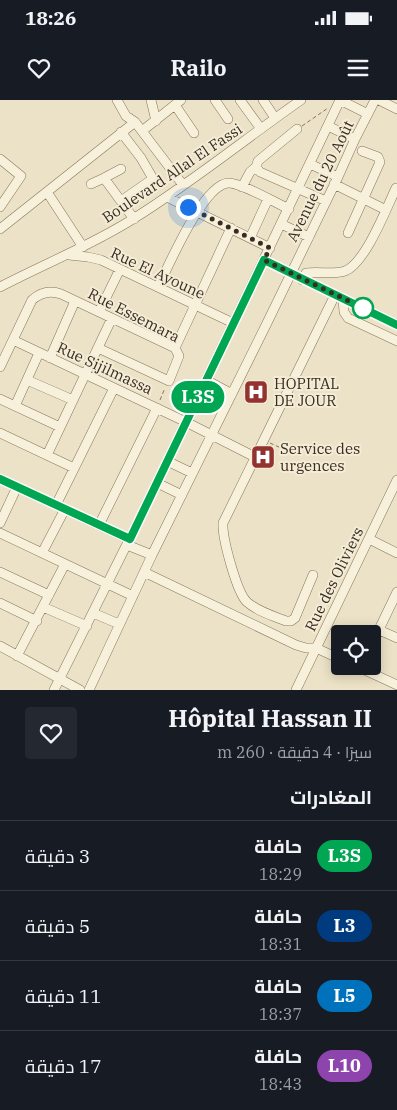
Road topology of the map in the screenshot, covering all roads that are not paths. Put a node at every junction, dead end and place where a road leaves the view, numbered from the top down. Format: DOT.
graph roads {
  1 [pos="118,100"];
  2 [pos="124,100"];
  3 [pos="151,100"];
  4 [pos="215,100"];
  5 [pos="240,100"];
  6 [pos="264,100"];
  7 [pos="340,100"];
  8 [pos="375,100"];
  9 [pos="379,100"];
  10 [pos="178,102"];
  11 [pos="295,102"];
  12 [pos="397,109"];
  13 [pos="368,114"];
  14 [pos="276,118"];
  15 [pos="228,119"];
  16 [pos="135,122"];
  17 [pos="156,122"];
  18 [pos="328,126"];
  19 [pos="261,129"];
  20 [pos="297,129"];
  21 [pos="142,131"];
  22 [pos="121,132"];
  23 [pos="194,133"];
  24 [pos="355,139"];
  25 [pos="362,151"];
  26 [pos="0,159"];
  27 [pos="310,164"];
  28 [pos="121,168"];
  29 [pos="256,168"];
  30 [pos="104,178"];
  31 [pos="336,181"];
  32 [pos="91,184"];
  33 [pos="183,184"];
  34 [pos="242,187"];
  35 [pos="396,188"];
  36 [pos="298,189"];
  37 [pos="48,192"];
  38 [pos="168,196"];
  39 [pos="268,199"];
  40 [pos="364,199"];
  41 [pos="120,201"];
  42 [pos="326,201"];
  43 [pos="0,207"];
  44 [pos="289,208"];
  45 [pos="386,210"];
  46 [pos="0,211"];
  47 [pos="197,211"];
  48 [pos="13,217"];
  49 [pos="134,219"];
  50 [pos="281,224"];
  51 [pos="231,228"];
  52 [pos="0,229"];
  53 [pos="348,233"];
  54 [pos="309,237"];
  55 [pos="250,238"];
  56 [pos="95,241"];
  57 [pos="83,247"];
  58 [pos="270,248"];
  59 [pos="69,255"];
  60 [pos="96,258"];
  61 [pos="264,260"];
  62 [pos="120,269"];
  63 [pos="290,274"];
  64 [pos="302,280"];
  65 [pos="0,287"];
  66 [pos="158,287"];
  67 [pos="339,297"];
  68 [pos="75,301"];
  69 [pos="195,305"];
  70 [pos="99,312"];
  71 [pos="112,318"];
  72 [pos="233,323"];
  73 [pos="397,325"];
  74 [pos="13,340"];
  75 [pos="397,341"];
  76 [pos="98,348"];
  77 [pos="175,348"];
  78 [pos="39,353"];
  79 [pos="50,358"];
  80 [pos="0,367"];
  81 [pos="86,374"];
  82 [pos="27,380"];
  83 [pos="206,380"];
  84 [pos="114,388"];
  85 [pos="232,394"];
  86 [pos="0,399"];
  87 [pos="73,400"];
  88 [pos="15,406"];
  89 [pos="157,408"];
  90 [pos="186,422"];
  91 [pos="60,427"];
  92 [pos="0,433"];
  93 [pos="211,435"];
  94 [pos="47,455"];
  95 [pos="251,455"];
  96 [pos="167,461"];
  97 [pos="74,468"];
  98 [pos="192,473"];
  99 [pos="0,479"];
  100 [pos="397,480"];
  101 [pos="157,483"];
  102 [pos="18,487"];
  103 [pos="182,495"];
  104 [pos="393,499"];
  105 [pos="56,505"];
  106 [pos="65,509"];
  107 [pos="0,523"];
  108 [pos="99,525"];
  109 [pos="0,533"];
  110 [pos="368,539"];
  111 [pos="128,542"];
  112 [pos="42,553"];
  113 [pos="397,553"];
  114 [pos="152,555"];
  115 [pos="65,564"];
  116 [pos="0,572"];
  117 [pos="144,572"];
  118 [pos="313,575"];
  119 [pos="108,584"];
  120 [pos="397,592"];
  121 [pos="49,595"];
  122 [pos="133,596"];
  123 [pos="0,603"];
  124 [pos="43,607"];
  125 [pos="93,613"];
  126 [pos="36,621"];
  127 [pos="120,624"];
  128 [pos="87,626"];
  129 [pos="381,626"];
  130 [pos="381,631"];
  131 [pos="397,638"];
  132 [pos="0,646"];
  133 [pos="316,648"];
  134 [pos="331,655"];
  135 [pos="18,656"];
  136 [pos="376,675"];
  137 [pos="58,679"];
  138 [pos="397,685"];
  139 [pos="54,690"];
  140 [pos="80,690"];
  141 [pos="89,690"];
  142 [pos="296,690"];
  1 -- 16 [label="street"];
  2 -- 16 [label="street"];
  3 -- 17 [label="street"];
  4 -- 15 [label="street"];
  5 -- 19 [label="street"];
  6 -- 14 [label="street"];
  7 -- 13 [label="street"];
  7 -- 18 [label="street"];
  8 -- 13 [label="street, Avenue du 20 Août"];
  9 -- 12 [label="street"];
  10 -- 17 [label="street"];
  10 -- 23 [label="street"];
  11 -- 14 [label="street, Boulevard Allal El Fassi"];
  13 -- 24 [label="street, Avenue du 20 Août"];
  14 -- 19 [label="street, Boulevard Allal El Fassi"];
  16 -- 21 [label="street"];
  16 -- 22 [label="street"];
  17 -- 21 [label="street"];
  18 -- 24 [label="street"];
  18 -- 27 [label="street"];
  19 -- 33 [label="street, Boulevard Allal El Fassi"];
  20 -- 29 [label="street"];
  21 -- 33 [label="street"];
  22 -- 37 [label="street"];
  22 -- 41 [label="street"];
  24 -- 31 [label="street, Avenue du 20 Août"];
  25 -- 40 [label="street"];
  26 -- 43 [label="street"];
  27 -- 31 [label="street"];
  27 -- 36 [label="street"];
  28 -- 30 [label="street"];
  29 -- 34 [label="street"];
  29 -- 36 [label="street"];
  30 -- 32 [label="street"];
  30 -- 41 [label="street"];
  31 -- 40 [label="street"];
  31 -- 42 [label="street, Avenue du 20 Août"];
  33 -- 38 [label="street, Boulevard Allal El Fassi"];
  34 -- 39 [label="street"];
  34 -- 47 [label="street"];
  35 -- 45 [label="street"];
  36 -- 42 [label="street"];
  36 -- 44 [label="street"];
  37 -- 48 [label="street"];
  37 -- 57 [label="street"];
  38 -- 47 [label="street"];
  38 -- 49 [label="street, Boulevard Allal El Fassi"];
  39 -- 44 [label="street"];
  39 -- 55 [label="street"];
  40 -- 45 [label="street"];
  40 -- 53 [label="street"];
  41 -- 49 [label="street"];
  42 -- 54 [label="street, Avenue du 20 Août"];
  44 -- 50 [label="street"];
  45 -- 64 [label="street"];
  46 -- 48 [label="street"];
  47 -- 51 [label="street"];
  47 -- 66 [label="street"];
  48 -- 52 [label="street"];
  49 -- 56 [label="street, Boulevard Allal El Fassi"];
  50 -- 54 [label="street"];
  50 -- 58 [label="street"];
  51 -- 55 [label="street"];
  51 -- 69 [label="street"];
  54 -- 63 [label="street, Avenue du 20 Août"];
  55 -- 58 [label="street"];
  56 -- 57 [label="street, Boulevard Allal El Fassi"];
  56 -- 60 [label="street"];
  57 -- 59 [label="street, Boulevard Allal El Fassi"];
  58 -- 61 [label="street"];
  59 -- 60 [label="street, Rue El Ayoune"];
  59 -- 65 [label="street, Boulevard Allal El Fassi"];
  60 -- 62 [label="street, Rue El Ayoune"];
  61 -- 63 [label="street"];
  61 -- 72 [label="street"];
  62 -- 66 [label="street, Rue El Ayoune"];
  62 -- 70 [label="street"];
  63 -- 64 [label="street"];
  63 -- 85 [label="street, Avenue du 20 Août"];
  64 -- 67 [label="street"];
  66 -- 69 [label="street, Rue El Ayoune"];
  67 -- 73 [label="street"];
  67 -- 75 [label="street"];
  67 -- 118 [label="street"];
  68 -- 70 [label="street, Rue Essemara"];
  68 -- 74 [label="street, Rue Essemara"];
  68 -- 79 [label="street"];
  69 -- 72 [label="street, Rue El Ayoune"];
  69 -- 77 [label="street"];
  70 -- 71 [label="street, Rue Essemara"];
  71 -- 76 [label="street"];
  71 -- 77 [label="street, Rue Essemara"];
  72 -- 83 [label="street"];
  74 -- 78 [label="street, Rue Sijilmassa"];
  74 -- 80 [label="street"];
  76 -- 77 [label="street, Rue Essemara"];
  76 -- 81 [label="street"];
  78 -- 79 [label="street, Rue Sijilmassa"];
  78 -- 82 [label="street"];
  79 -- 81 [label="street, Rue Sijilmassa"];
  81 -- 84 [label="street, Rue Sijilmassa"];
  81 -- 87 [label="street"];
  82 -- 87 [label="street"];
  82 -- 88 [label="street"];
  83 -- 85 [label="street"];
  83 -- 90 [label="street"];
  84 -- 89 [label="street, Rue Sijilmassa"];
  84 -- 97 [label="street"];
  85 -- 93 [label="street, Avenue du 20 Août"];
  86 -- 88 [label="street"];
  87 -- 91 [label="street"];
  88 -- 91 [label="street"];
  89 -- 90 [label="street, Rue Sijilmassa"];
  89 -- 108 [label="street"];
  90 -- 93 [label="street, Rue Sijilmassa"];
  90 -- 96 [label="street"];
  91 -- 94 [label="street"];
  92 -- 94 [label="street"];
  93 -- 95 [label="street, Rue Sijilmassa"];
  93 -- 98 [label="street, Avenue du 20 Août"];
  94 -- 97 [label="street"];
  96 -- 98 [label="street"];
  96 -- 101 [label="street"];
  97 -- 105 [label="street"];
  98 -- 103 [label="street, Avenue du 20 Août"];
  99 -- 102 [label="street"];
  100 -- 104 [label="street, Rue des Oliviers"];
  101 -- 103 [label="street"];
  101 -- 111 [label="street"];
  102 -- 105 [label="street"];
  102 -- 107 [label="street"];
  103 -- 114 [label="street, Avenue du 20 Août"];
  104 -- 110 [label="street, Rue des Oliviers"];
  105 -- 106 [label="street"];
  106 -- 108 [label="street"];
  106 -- 112 [label="street"];
  108 -- 111 [label="street"];
  109 -- 112 [label="street"];
  110 -- 113 [label="street"];
  110 -- 133 [label="street, Rue des Oliviers"];
  111 -- 114 [label="street"];
  111 -- 119 [label="street"];
  112 -- 115 [label="street"];
  114 -- 117 [label="street, Avenue du 20 Août"];
  115 -- 119 [label="street"];
  115 -- 121 [label="street"];
  116 -- 121 [label="street"];
  117 -- 122 [label="street, Avenue du 20 Août"];
  117 -- 133 [label="street"];
  119 -- 122 [label="street"];
  119 -- 125 [label="street"];
  120 -- 129 [label="street"];
  121 -- 124 [label="street"];
  122 -- 127 [label="street, Avenue du 20 Août"];
  123 -- 126 [label="street"];
  124 -- 126 [label="street"];
  124 -- 128 [label="street"];
  125 -- 127 [label="street"];
  125 -- 128 [label="street"];
  126 -- 135 [label="street"];
  127 -- 141 [label="street, Avenue du 20 Août"];
  128 -- 137 [label="street"];
  130 -- 131 [label="street"];
  132 -- 135 [label="street"];
  133 -- 134 [label="street"];
  133 -- 142 [label="street, Rue des Oliviers"];
  135 -- 137 [label="street"];
  136 -- 138 [label="street"];
  137 -- 139 [label="street"];
  137 -- 140 [label="street"];
}
